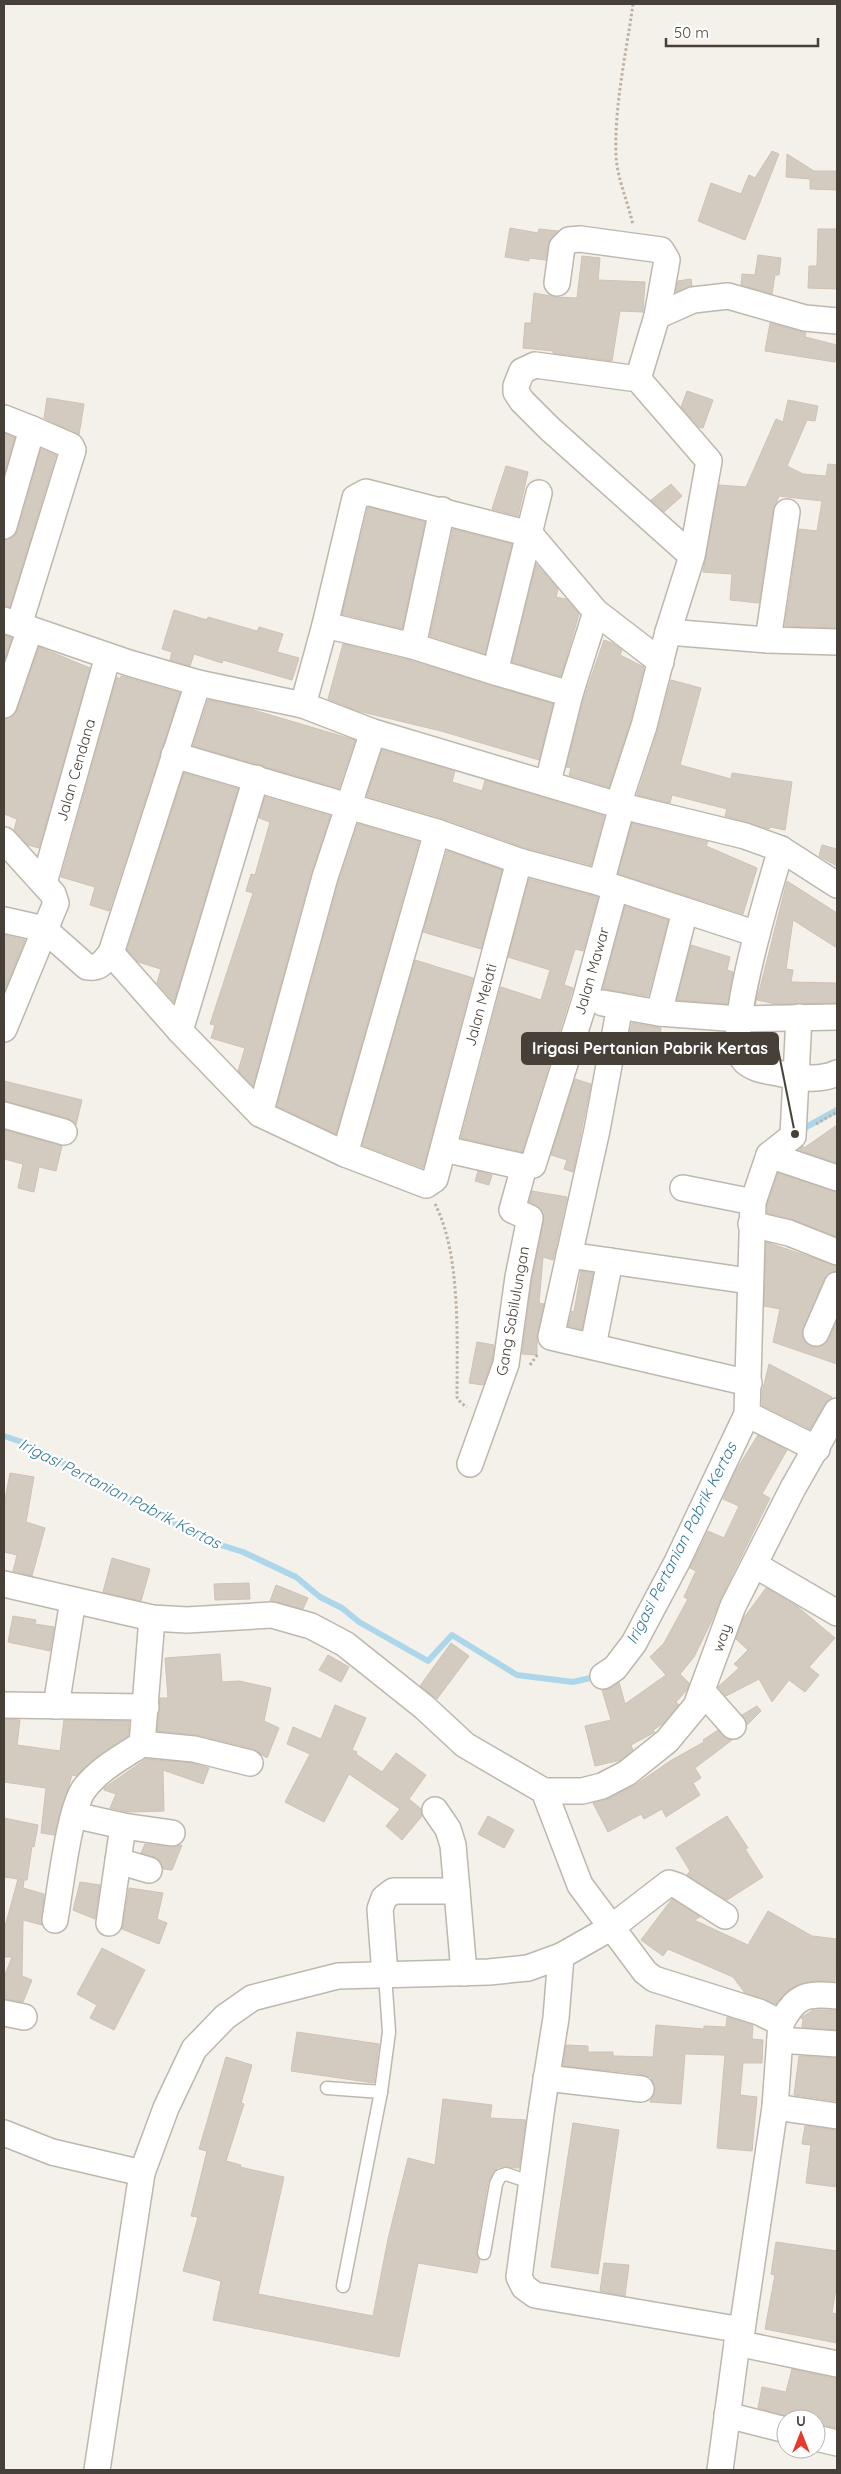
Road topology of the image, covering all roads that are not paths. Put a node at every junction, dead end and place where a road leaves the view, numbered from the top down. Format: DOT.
graph roads {
  1 [pos="557,283"];
  2 [pos="657,316"];
  3 [pos="806,318"];
  4 [pos="837,321"];
  5 [pos="837,335"];
  6 [pos="638,379"];
  7 [pos="4,418"];
  8 [pos="32,430"];
  9 [pos="540,493"];
  10 [pos="442,510"];
  11 [pos="787,512"];
  12 [pos="4,526"];
  13 [pos="530,534"];
  14 [pos="692,556"];
  15 [pos="596,612"];
  16 [pos="17,624"];
  17 [pos="325,625"];
  18 [pos="668,632"];
  19 [pos="768,640"];
  20 [pos="837,642"];
  21 [pos="413,646"];
  22 [pos="108,656"];
  23 [pos="661,662"];
  24 [pos="495,672"];
  25 [pos="198,683"];
  26 [pos="570,694"];
  27 [pos="4,705"];
  28 [pos="303,705"];
  29 [pos="374,732"];
  30 [pos="174,755"];
  31 [pos="256,778"];
  32 [pos="548,782"];
  33 [pos="620,805"];
  34 [pos="348,806"];
  35 [pos="436,832"];
  36 [pos="4,840"];
  37 [pos="781,849"];
  38 [pos="519,861"];
  39 [pos="44,883"];
  40 [pos="837,885"];
  41 [pos="608,886"];
  42 [pos="685,911"];
  43 [pos="4,920"];
  44 [pos="44,929"];
  45 [pos="757,934"];
  46 [pos="110,953"];
  47 [pos="585,1000"];
  48 [pos="620,1006"];
  49 [pos="659,1013"];
  50 [pos="799,1017"];
  51 [pos="837,1017"];
  52 [pos="5,1018"];
  53 [pos="739,1019"];
  54 [pos="180,1031"];
  55 [pos="837,1073"];
  56 [pos="795,1078"];
  57 [pos="260,1114"];
  58 [pos="4,1115"];
  59 [pos="64,1132"];
  60 [pos="444,1149"];
  61 [pos="345,1154"];
  62 [pos="769,1156"];
  63 [pos="524,1167"];
  64 [pos="837,1178"];
  65 [pos="683,1188"];
  66 [pos="752,1213"];
  67 [pos="837,1252"];
  68 [pos="569,1256"];
  69 [pos="610,1261"];
  70 [pos="749,1281"];
  71 [pos="837,1284"];
  72 [pos="816,1334"];
  73 [pos="594,1346"];
  74 [pos="749,1383"];
  75 [pos="837,1410"];
  76 [pos="747,1414"];
  77 [pos="817,1449"];
  78 [pos="470,1464"];
  79 [pos="755,1566"];
  80 [pos="4,1585"];
  81 [pos="73,1600"];
  82 [pos="837,1613"];
  83 [pos="152,1618"];
  84 [pos="603,1676"];
  85 [pos="703,1692"];
  86 [pos="4,1705"];
  87 [pos="56,1706"];
  88 [pos="146,1707"];
  89 [pos="733,1726"];
  90 [pos="142,1744"];
  91 [pos="250,1763"];
  92 [pos="544,1791"];
  93 [pos="434,1810"];
  94 [pos="74,1815"];
  95 [pos="123,1826"];
  96 [pos="172,1832"];
  97 [pos="118,1861"];
  98 [pos="149,1870"];
  99 [pos="457,1891"];
  100 [pos="725,1916"];
  101 [pos="54,1920"];
  102 [pos="109,1923"];
  103 [pos="612,1927"];
  104 [pos="561,1956"];
  105 [pos="464,1973"];
  106 [pos="385,1975"];
  107 [pos="837,1996"];
  108 [pos="780,2031"];
  109 [pos="837,2044"];
  110 [pos="546,2078"];
  111 [pos="327,2088"];
  112 [pos="641,2088"];
  113 [pos="381,2092"];
  114 [pos="775,2107"];
  115 [pos="837,2116"];
  116 [pos="4,2133"];
  117 [pos="142,2173"];
  118 [pos="533,2183"];
  119 [pos="484,2253"];
  120 [pos="343,2286"];
  121 [pos="739,2337"];
  122 [pos="837,2364"];
  123 [pos="727,2415"];
  124 [pos="776,2427"];
  125 [pos="97,2470"];
  126 [pos="720,2470"];
  1 -- 2 [label="street"];
  2 -- 3 [label="street"];
  2 -- 6 [label="street"];
  3 -- 4 [label="street"];
  3 -- 5 [label="street"];
  6 -- 14 [label="street, Jalan Mawar"];
  6 -- 14 [label="street"];
  7 -- 8 [label="street"];
  8 -- 12 [label="street"];
  8 -- 16 [label="street"];
  9 -- 13 [label="street"];
  10 -- 13 [label="street"];
  10 -- 17 [label="street"];
  10 -- 21 [label="street"];
  11 -- 19 [label="street"];
  13 -- 15 [label="street"];
  13 -- 24 [label="street"];
  14 -- 18 [label="street, Jalan Mawar"];
  15 -- 23 [label="street"];
  15 -- 26 [label="street"];
  16 -- 22 [label="street"];
  16 -- 27 [label="street"];
  17 -- 21 [label="street"];
  17 -- 28 [label="street"];
  18 -- 19 [label="street"];
  18 -- 23 [label="street, Jalan Mawar"];
  19 -- 20 [label="street"];
  21 -- 24 [label="street"];
  22 -- 25 [label="street"];
  22 -- 39 [label="street, Jalan Cendana"];
  23 -- 33 [label="street, Jalan Mawar"];
  24 -- 26 [label="street"];
  25 -- 28 [label="street"];
  25 -- 30 [label="street"];
  26 -- 32 [label="street"];
  28 -- 29 [label="street"];
  29 -- 32 [label="street"];
  29 -- 34 [label="street"];
  30 -- 31 [label="street"];
  30 -- 46 [label="street"];
  31 -- 34 [label="street"];
  31 -- 54 [label="street"];
  32 -- 33 [label="street"];
  33 -- 37 [label="street"];
  33 -- 41 [label="street, Jalan Mawar"];
  34 -- 35 [label="street"];
  34 -- 57 [label="street"];
  35 -- 38 [label="street"];
  35 -- 61 [label="street"];
  36 -- 39 [label="street"];
  37 -- 40 [label="street"];
  37 -- 45 [label="street"];
  38 -- 41 [label="street"];
  38 -- 60 [label="street, Jalan Melati"];
  39 -- 44 [label="street"];
  41 -- 42 [label="street"];
  41 -- 47 [label="street, Jalan Mawar"];
  42 -- 45 [label="street"];
  42 -- 49 [label="street"];
  43 -- 44 [label="street"];
  44 -- 46 [label="street"];
  44 -- 52 [label="street"];
  45 -- 53 [label="street"];
  46 -- 54 [label="street"];
  47 -- 48 [label="street"];
  47 -- 63 [label="street, Jalan Mawar"];
  48 -- 49 [label="street"];
  48 -- 68 [label="street"];
  49 -- 53 [label="street"];
  50 -- 51 [label="street"];
  50 -- 53 [label="street"];
  50 -- 56 [label="street"];
  53 -- 56 [label="street"];
  54 -- 57 [label="street"];
  55 -- 56 [label="street"];
  56 -- 62 [label="street"];
  57 -- 61 [label="street"];
  58 -- 59 [label="street"];
  60 -- 61 [label="street, Jalan Melati"];
  60 -- 63 [label="street"];
  62 -- 64 [label="street"];
  62 -- 66 [label="street"];
  63 -- 78 [label="street, Gang Sabilulungan"];
  65 -- 66 [label="street"];
  66 -- 67 [label="street"];
  66 -- 70 [label="street"];
  68 -- 69 [label="street"];
  68 -- 73 [label="street"];
  69 -- 70 [label="street"];
  69 -- 73 [label="street"];
  70 -- 74 [label="street"];
  71 -- 72 [label="street"];
  73 -- 74 [label="street"];
  74 -- 76 [label="street"];
  75 -- 77 [label="street, way"];
  76 -- 77 [label="street"];
  76 -- 84 [label="street"];
  77 -- 79 [label="street, way"];
  79 -- 82 [label="street"];
  79 -- 85 [label="street, way"];
  80 -- 81 [label="street"];
  81 -- 83 [label="street"];
  81 -- 87 [label="street"];
  83 -- 88 [label="street"];
  83 -- 92 [label="street"];
  85 -- 89 [label="street"];
  85 -- 92 [label="street, way"];
  86 -- 87 [label="street"];
  87 -- 88 [label="street"];
  88 -- 90 [label="street"];
  90 -- 91 [label="street"];
  90 -- 94 [label="street"];
  92 -- 103 [label="street"];
  93 -- 99 [label="street"];
  94 -- 95 [label="street"];
  94 -- 101 [label="street"];
  95 -- 96 [label="street"];
  95 -- 97 [label="street"];
  97 -- 98 [label="street"];
  97 -- 102 [label="street"];
  99 -- 105 [label="street"];
  99 -- 106 [label="street"];
  100 -- 103 [label="street"];
  103 -- 104 [label="street"];
  103 -- 108 [label="street"];
  104 -- 105 [label="street"];
  104 -- 110 [label="street"];
  105 -- 106 [label="street"];
  106 -- 113 [label="lane"];
  106 -- 117 [label="street"];
  107 -- 108 [label="street"];
  108 -- 109 [label="street"];
  108 -- 114 [label="street"];
  110 -- 112 [label="street"];
  110 -- 118 [label="street"];
  111 -- 113 [label="lane"];
  113 -- 120 [label="lane"];
  114 -- 115 [label="street"];
  114 -- 121 [label="street"];
  116 -- 117 [label="street"];
  117 -- 125 [label="street"];
  118 -- 119 [label="lane"];
  118 -- 121 [label="street"];
  121 -- 122 [label="street"];
  121 -- 123 [label="street"];
  123 -- 124 [label="street"];
  123 -- 126 [label="street"];
}
